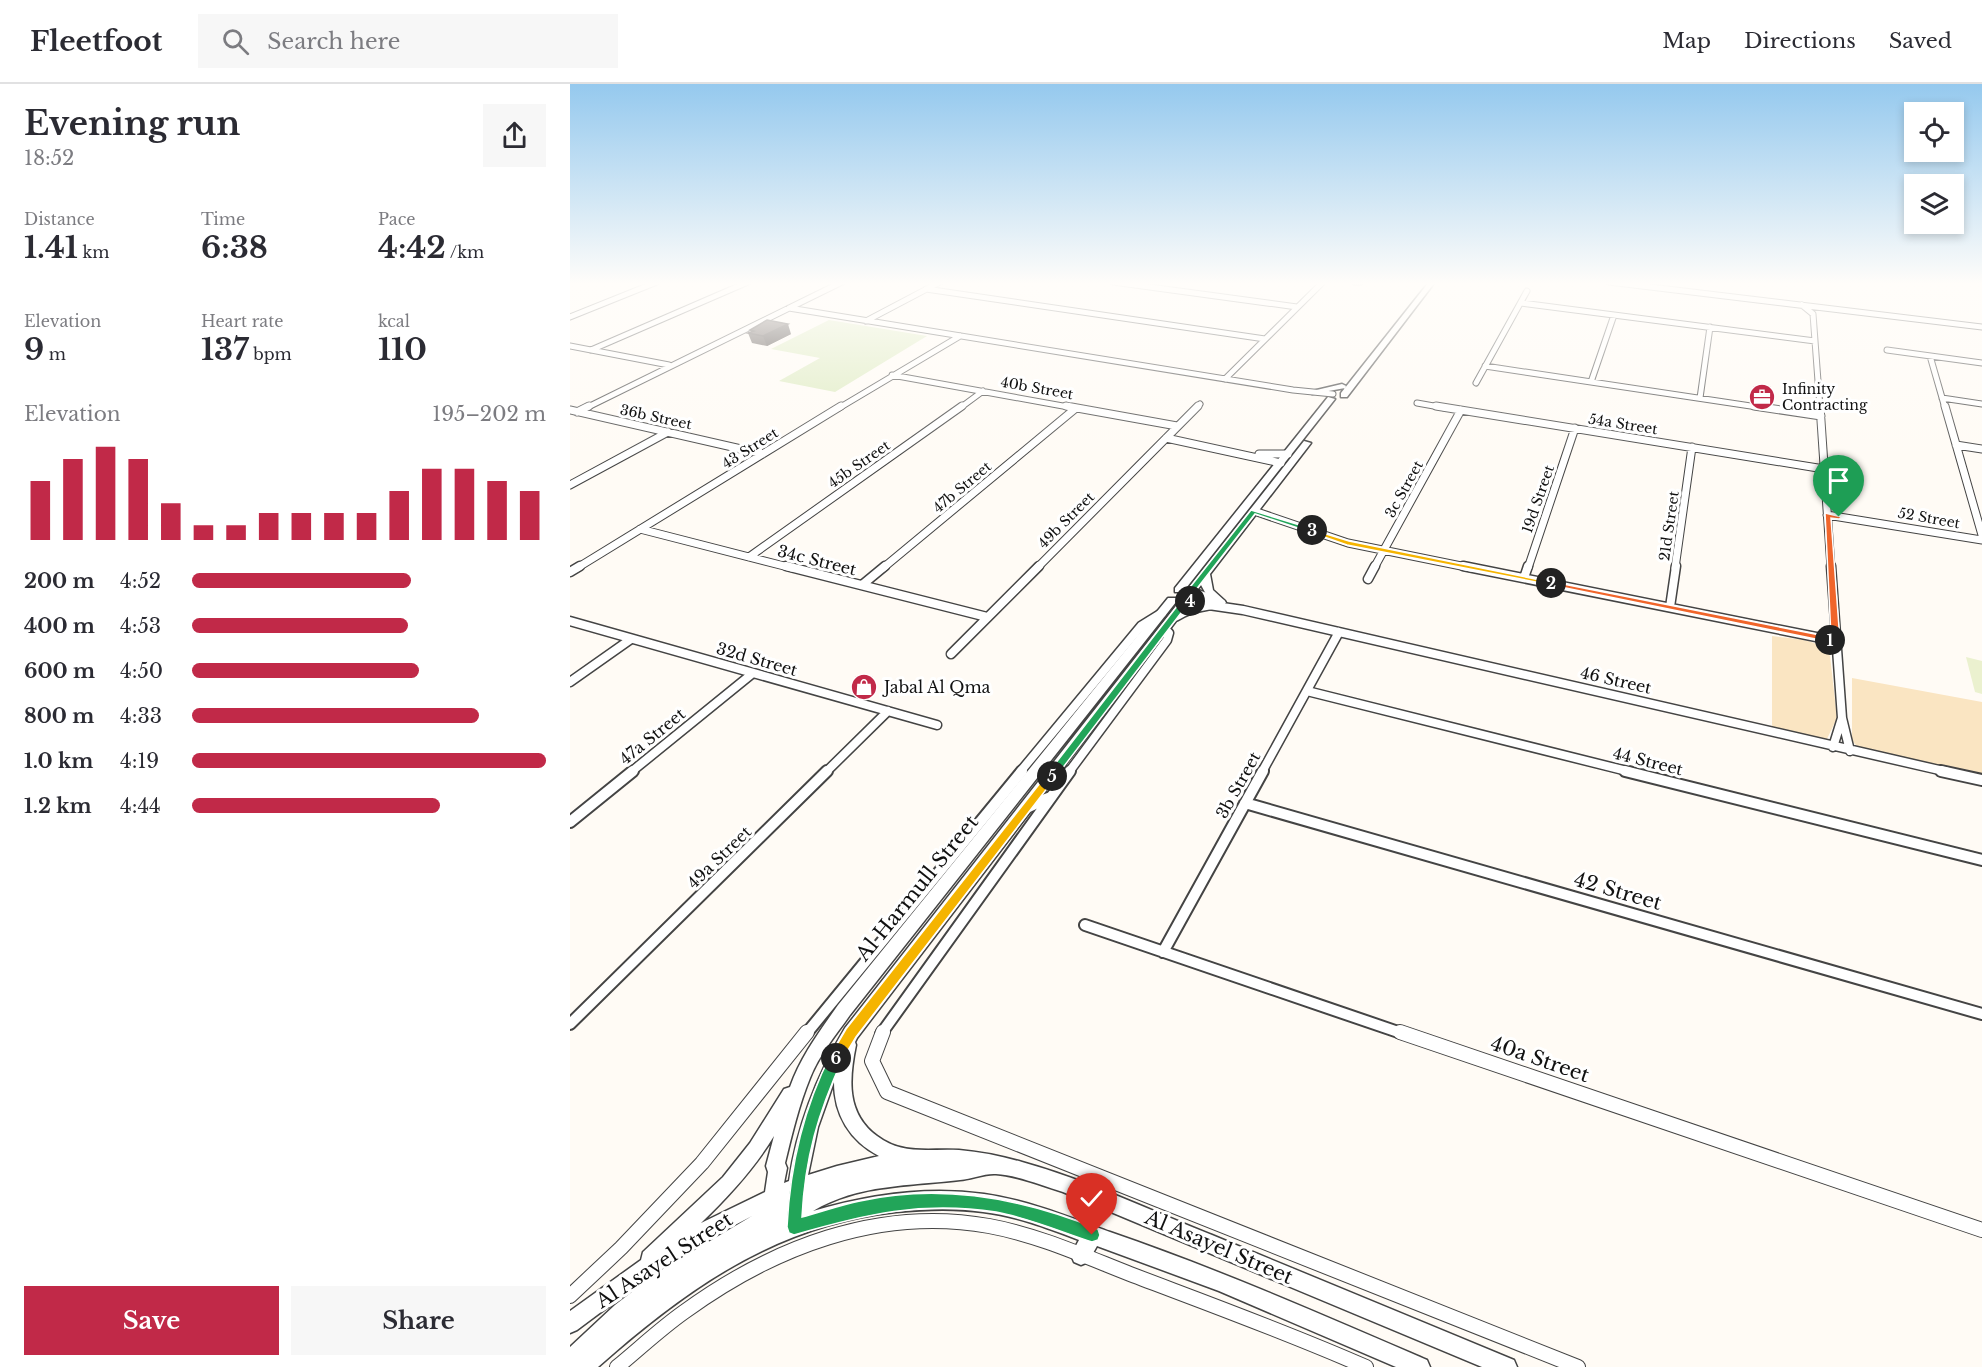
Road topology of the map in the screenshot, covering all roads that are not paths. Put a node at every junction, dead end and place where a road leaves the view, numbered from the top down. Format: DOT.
graph roads {
  1 [pos="1815,341"];
  2 [pos="610,342"];
  3 [pos="717,342"];
  4 [pos="946,342"];
  5 [pos="993,342"];
  6 [pos="1262,342"];
  7 [pos="1377,342"];
  8 [pos="1381,342"];
  9 [pos="1499,342"];
  10 [pos="1605,342"];
  11 [pos="1708,342"];
  12 [pos="570,346"];
  13 [pos="591,350"];
  14 [pos="1887,350"];
  15 [pos="1930,356"];
  16 [pos="1982,363"];
  17 [pos="669,365"];
  18 [pos="1485,366"];
  19 [pos="892,375"];
  20 [pos="1225,379"];
  21 [pos="1591,382"];
  22 [pos="1476,383"];
  23 [pos="983,391"];
  24 [pos="1312,393"];
  25 [pos="1336,395"];
  26 [pos="1700,398"];
  27 [pos="1942,398"];
  28 [pos="1417,403"];
  29 [pos="1200,404"];
  30 [pos="1982,404"];
  31 [pos="1076,408"];
  32 [pos="1323,410"];
  33 [pos="1461,410"];
  34 [pos="573,411"];
  35 [pos="1821,416"];
  36 [pos="1177,426"];
  37 [pos="1575,429"];
  38 [pos="668,432"];
  39 [pos="1166,438"];
  40 [pos="1956,445"];
  41 [pos="1692,447"];
  42 [pos="1982,449"];
  43 [pos="765,453"];
  44 [pos="1288,454"];
  45 [pos="1242,455"];
  46 [pos="1281,463"];
  47 [pos="1824,469"];
  48 [pos="570,485"];
  49 [pos="1972,500"];
  50 [pos="1982,502"];
  51 [pos="1254,511"];
  52 [pos="1827,513"];
  53 [pos="640,529"];
  54 [pos="1982,538"];
  55 [pos="1384,549"];
  56 [pos="749,556"];
  57 [pos="570,572"];
  58 [pos="1205,574"];
  59 [pos="1524,578"];
  60 [pos="1368,579"];
  61 [pos="862,585"];
  62 [pos="1184,597"];
  63 [pos="1218,604"];
  64 [pos="1670,607"];
  65 [pos="987,617"];
  66 [pos="1165,620"];
  67 [pos="570,621"];
  68 [pos="1339,632"];
  69 [pos="632,639"];
  70 [pos="1836,641"];
  71 [pos="951,654"];
  72 [pos="753,673"];
  73 [pos="570,682"];
  74 [pos="1307,691"];
  75 [pos="888,711"];
  76 [pos="1842,718"];
  77 [pos="937,725"];
  78 [pos="1833,747"];
  79 [pos="1850,751"];
  80 [pos="1982,780"];
  81 [pos="1050,797"];
  82 [pos="1245,803"];
  83 [pos="1027,808"];
  84 [pos="570,822"];
  85 [pos="1982,860"];
  86 [pos="1085,925"];
  87 [pos="1163,952"];
  88 [pos="1982,1014"];
  89 [pos="570,1024"];
  90 [pos="851,1033"];
  91 [pos="803,1074"];
  92 [pos="917,1159"];
  93 [pos="997,1164"];
  94 [pos="796,1188"];
  95 [pos="773,1205"];
  96 [pos="795,1219"];
  97 [pos="1982,1230"];
  98 [pos="1092,1235"];
  99 [pos="772,1236"];
  100 [pos="1082,1256"];
  101 [pos="631,1278"];
  102 [pos="570,1296"];
  103 [pos="570,1323"];
  104 [pos="570,1362"];
  105 [pos="582,1367"];
  106 [pos="617,1367"];
  107 [pos="1366,1367"];
  108 [pos="1420,1367"];
  109 [pos="1506,1367"];
  110 [pos="1578,1367"];
  1 -- 35 [label="street"];
  2 -- 13 [label="street"];
  3 -- 17 [label="street"];
  4 -- 19 [label="street, 43 Street"];
  5 -- 20 [label="street"];
  6 -- 20 [label="street"];
  7 -- 25 [label="street, Al Harmull Street"];
  8 -- 25 [label="street, Al Harmull Street"];
  9 -- 18 [label="street"];
  10 -- 21 [label="street"];
  11 -- 26 [label="street"];
  12 -- 13 [label="street"];
  13 -- 17 [label="street"];
  14 -- 15 [label="street"];
  15 -- 16 [label="street"];
  15 -- 27 [label="street"];
  17 -- 34 [label="street"];
  18 -- 21 [label="street"];
  18 -- 22 [label="street"];
  19 -- 23 [label="street, 40b Street"];
  19 -- 43 [label="street, 43 Street"];
  20 -- 24 [label="street"];
  21 -- 26 [label="street"];
  23 -- 31 [label="street, 40b Street"];
  23 -- 56 [label="street, 45b Street"];
  24 -- 25 [label="street"];
  24 -- 25 [label="street"];
  24 -- 32 [label="street"];
  25 -- 32 [label="street, Al Harmull Street"];
  25 -- 51 [label="street, Al Harmull Street"];
  26 -- 35 [label="street"];
  27 -- 30 [label="street"];
  27 -- 40 [label="street"];
  28 -- 33 [label="street, 54a Street"];
  29 -- 36 [label="street, 49b Street"];
  31 -- 36 [label="street, 40b Street"];
  31 -- 61 [label="street, 47b Street"];
  32 -- 44 [label="street, Al Harmull Street"];
  33 -- 37 [label="street, 54a Street"];
  33 -- 55 [label="street, 3c Street"];
  34 -- 38 [label="street, 36b Street"];
  35 -- 47 [label="street"];
  36 -- 39 [label="street, 49b Street"];
  37 -- 41 [label="street, 54a Street"];
  37 -- 59 [label="street, 19d Street"];
  38 -- 43 [label="street, 36b Street"];
  38 -- 48 [label="street"];
  39 -- 45 [label="street"];
  39 -- 65 [label="street, 49b Street"];
  40 -- 42 [label="street"];
  40 -- 49 [label="street"];
  41 -- 47 [label="street, 54a Street"];
  41 -- 64 [label="street, 21d Street"];
  43 -- 53 [label="street, 43 Street"];
  44 -- 45 [label="street"];
  44 -- 46 [label="street, Al Harmull Street"];
  45 -- 46 [label="street"];
  46 -- 62 [label="street, Al Harmull Street"];
  47 -- 52 [label="street"];
  49 -- 50 [label="street"];
  49 -- 54 [label="street"];
  51 -- 55 [label="street"];
  51 -- 58 [label="street, Al Harmull Street"];
  52 -- 54 [label="street, 52 Street"];
  52 -- 70 [label="street"];
  53 -- 56 [label="street, 34c Street"];
  53 -- 57 [label="street, 43 Street"];
  55 -- 59 [label="street"];
  55 -- 60 [label="street, 3c Street"];
  56 -- 61 [label="street, 34c Street"];
  58 -- 62 [label="street, Al Harmull Street"];
  58 -- 63 [label="street"];
  59 -- 64 [label="street"];
  61 -- 65 [label="street, 34c Street"];
  62 -- 63 [label="street, 46 Street"];
  62 -- 66 [label="street, Al Harmull Street"];
  63 -- 66 [label="street"];
  63 -- 68 [label="street, 46 Street"];
  64 -- 70 [label="street"];
  65 -- 71 [label="street, 49b Street"];
  66 -- 81 [label="street"];
  66 -- 83 [label="street, Al Harmull Street"];
  66 -- 91 [label="street, Al Harmull Street"];
  66 -- 102 [label="street"];
  67 -- 69 [label="street, 32d Street"];
  68 -- 74 [label="street, 3b Street"];
  68 -- 78 [label="street, 46 Street"];
  69 -- 72 [label="street, 32d Street"];
  69 -- 73 [label="street"];
  70 -- 76 [label="street"];
  72 -- 75 [label="street, 32d Street"];
  72 -- 84 [label="street, 47a Street"];
  74 -- 82 [label="street, 3b Street"];
  74 -- 85 [label="street, 44 Street"];
  75 -- 77 [label="street, 32d Street"];
  75 -- 89 [label="street, 49a Street"];
  76 -- 78 [label="street"];
  76 -- 79 [label="street"];
  78 -- 79 [label="street, 46 Street"];
  79 -- 80 [label="street, 46 Street"];
  81 -- 83 [label="street"];
  81 -- 110 [label="street"];
  82 -- 87 [label="street, 3b Street"];
  82 -- 88 [label="street, 42 Street"];
  83 -- 90 [label="street, Al Harmull Street"];
  86 -- 87 [label="street, 40a Street"];
  87 -- 97 [label="street, 40a Street"];
  90 -- 92 [label="street"];
  90 -- 94 [label="street, Al Harmull Street"];
  91 -- 95 [label="street, Al Harmull Street"];
  91 -- 101 [label="street"];
  92 -- 93 [label="street, Al Asayel Street"];
  92 -- 94 [label="street, Al Asayel Street"];
  93 -- 96 [label="street"];
  93 -- 109 [label="street, Al Asayel Street"];
  94 -- 95 [label="street"];
  94 -- 96 [label="street, Al Harmull Street"];
  95 -- 99 [label="street, Al Harmull Street"];
  95 -- 101 [label="street, Al Asayel Street"];
  95 -- 104 [label="street"];
  96 -- 98 [label="street, Al Asayel Street"];
  96 -- 99 [label="street, Al Asayel Street"];
  98 -- 100 [label="street"];
  98 -- 108 [label="street, Al Asayel Street"];
  99 -- 105 [label="street, Al Asayel Street"];
  100 -- 106 [label="street"];
  100 -- 107 [label="street"];
  101 -- 103 [label="street, Al Asayel Street"];
}
